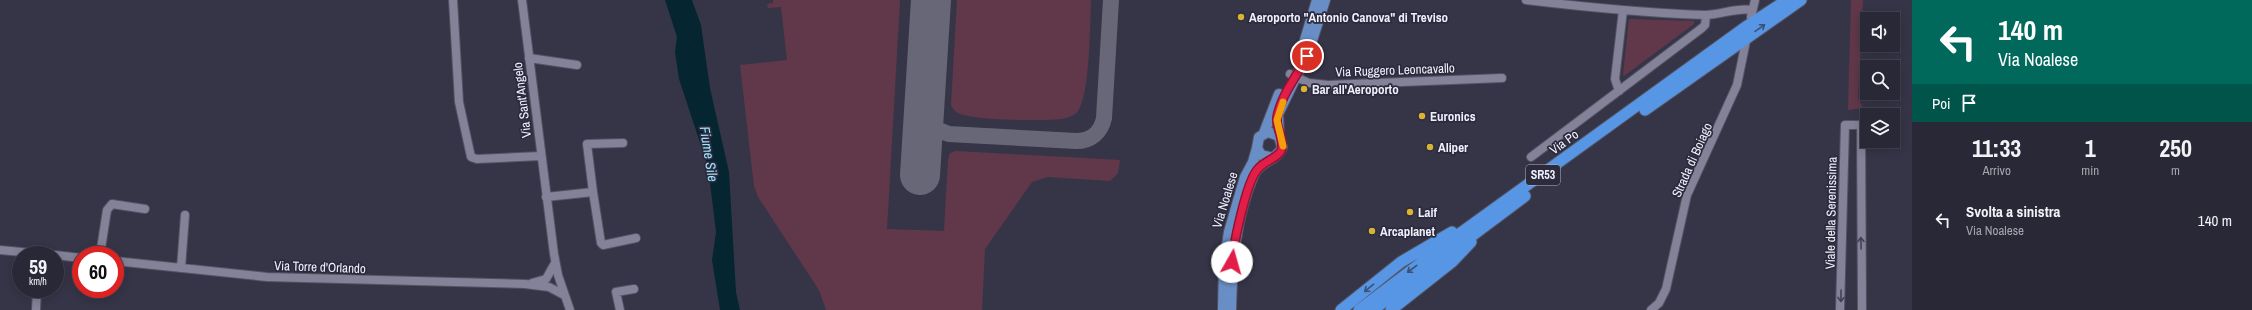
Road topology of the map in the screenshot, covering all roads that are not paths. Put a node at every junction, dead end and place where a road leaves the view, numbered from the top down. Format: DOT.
graph roads {
  1 [pos="453,0"];
  2 [pos="522,0"];
  3 [pos="1317,0"];
  4 [pos="1325,0"];
  5 [pos="1526,0"];
  6 [pos="1754,0"];
  7 [pos="1787,0"];
  8 [pos="1801,0"];
  9 [pos="1622,10"];
  10 [pos="1706,15"];
  11 [pos="1746,41"];
  12 [pos="529,58"];
  13 [pos="577,65"];
  14 [pos="1293,76"];
  15 [pos="1502,78"];
  16 [pos="1619,91"];
  17 [pos="1264,133"];
  18 [pos="1279,136"];
  19 [pos="623,143"];
  20 [pos="1257,148"];
  21 [pos="541,156"];
  22 [pos="1531,157"];
  23 [pos="1273,158"];
  24 [pos="593,192"];
  25 [pos="546,197"];
  26 [pos="145,209"];
  27 [pos="185,215"];
  28 [pos="1487,219"];
  29 [pos="636,238"];
  30 [pos="101,246"];
  31 [pos="0,250"];
  32 [pos="12,251"];
  33 [pos="124,262"];
  34 [pos="555,263"];
  35 [pos="181,268"];
  36 [pos="560,280"];
  37 [pos="546,284"];
  38 [pos="634,289"];
  39 [pos="564,295"];
  40 [pos="37,298"];
  41 [pos="36,310"];
  42 [pos="570,310"];
  43 [pos="620,310"];
  44 [pos="1222,310"];
  45 [pos="1231,310"];
  46 [pos="1341,310"];
  47 [pos="1359,310"];
  48 [pos="1373,310"];
  49 [pos="1391,310"];
  50 [pos="1651,310"];
  51 [pos="1840,310"];
  52 [pos="1862,310"];
  1 -- 21 [label="street"];
  2 -- 12 [label="street, Via Sant'Angelo"];
  3 -- 14 [label="main road"];
  4 -- 14 [label="main road"];
  5 -- 9 [label="street"];
  6 -- 10 [label="street"];
  7 -- 28 [label="highway, Via Po / SR53"];
  28 -- 8 [label="highway, Via Po / SR53, one-way"];
  9 -- 10 [label="street"];
  9 -- 16 [label="street"];
  10 -- 16 [label="street"];
  11 -- 50 [label="street, Strada di Boiago"];
  12 -- 13 [label="street"];
  12 -- 21 [label="street, Via Sant'Angelo"];
  14 -- 15 [label="street, Via Ruggero Leoncavallo"];
  14 -- 17 [label="main road"];
  14 -- 18 [label="main road"];
  16 -- 22 [label="street"];
  17 -- 18 [label="main road"];
  17 -- 20 [label="main road"];
  18 -- 23 [label="main road"];
  19 -- 24 [label="street"];
  20 -- 23 [label="main road"];
  20 -- 44 [label="main road, Via Noalese"];
  21 -- 25 [label="street, Via Sant'Angelo"];
  23 -- 45 [label="main road, Via Noalese"];
  24 -- 25 [label="street"];
  24 -- 29 [label="street"];
  25 -- 34 [label="street, Via Sant'Angelo"];
  26 -- 30 [label="street"];
  27 -- 35 [label="street"];
  28 -- 46 [label="highway, one-way"];
  28 -- 47 [label="highway, Via Po / SR53, one-way"];
  28 -- 48 [label="highway, Via Po / SR53"];
  28 -- 49 [label="highway"];
  31 -- 32 [label="street"];
  33 -- 35 [label="street, Via Torre d'Orlando"];
  34 -- 36 [label="street, Via Sant'Angelo"];
  34 -- 37 [label="street"];
  35 -- 37 [label="street, Via Torre d'Orlando"];
  36 -- 37 [label="street"];
  36 -- 39 [label="street, Via Sant'Angelo"];
  37 -- 39 [label="street, Via Torre d'Orlando"];
  38 -- 43 [label="street"];
  39 -- 42 [label="street, Via Sant'Angelo"];
  40 -- 41 [label="street"];
  52 -- 51 [label="street, Viale della Serenissima, one-way"];
}
